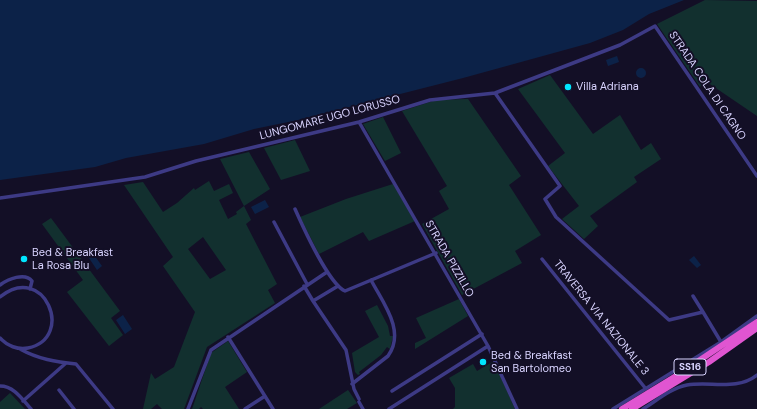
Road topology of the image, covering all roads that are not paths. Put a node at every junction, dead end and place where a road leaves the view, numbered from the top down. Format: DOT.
graph roads {
  1 [pos="655,26"];
  2 [pos="495,93"];
  3 [pos="359,122"];
  4 [pos="757,176"];
  5 [pos="0,198"];
  6 [pos="295,210"];
  7 [pos="274,222"];
  8 [pos="436,253"];
  9 [pos="542,259"];
  10 [pos="326,272"];
  11 [pos="371,280"];
  12 [pos="0,285"];
  13 [pos="305,285"];
  14 [pos="338,286"];
  15 [pos="30,289"];
  16 [pos="693,296"];
  17 [pos="0,297"];
  18 [pos="313,301"];
  19 [pos="703,312"];
  20 [pos="757,316"];
  21 [pos="757,322"];
  22 [pos="757,328"];
  23 [pos="482,334"];
  24 [pos="228,337"];
  25 [pos="0,338"];
  26 [pos="721,342"];
  27 [pos="488,346"];
  28 [pos="19,348"];
  29 [pos="66,363"];
  30 [pos="757,375"];
  31 [pos="352,384"];
  32 [pos="0,386"];
  33 [pos="646,389"];
  34 [pos="59,390"];
  35 [pos="392,391"];
  36 [pos="265,396"];
  37 [pos="24,401"];
  38 [pos="31,409"];
  39 [pos="74,409"];
  40 [pos="114,409"];
  41 [pos="188,409"];
  42 [pos="245,409"];
  43 [pos="274,409"];
  44 [pos="363,409"];
  45 [pos="388,409"];
  46 [pos="517,409"];
  47 [pos="613,409"];
  48 [pos="622,409"];
  49 [pos="632,409"];
  50 [pos="642,409"];
  1 -- 2 [label="street, LUNGOMARE UGO LORUSSO"];
  1 -- 4 [label="street, STRADA COLA DI CAGNO"];
  2 -- 3 [label="street, LUNGOMARE UGO LORUSSO"];
  2 -- 19 [label="street"];
  3 -- 5 [label="street, LUNGOMARE UGO LORUSSO"];
  3 -- 8 [label="street, STRADA PIZZILLO"];
  6 -- 10 [label="street"];
  7 -- 13 [label="street"];
  8 -- 11 [label="street"];
  8 -- 23 [label="street, STRADA PIZZILLO"];
  9 -- 33 [label="street, TRAVERSA VIA NAZIONALE 3"];
  10 -- 13 [label="street"];
  10 -- 14 [label="street"];
  11 -- 14 [label="street"];
  11 -- 31 [label="street"];
  12 -- 15 [label="street"];
  13 -- 18 [label="street"];
  13 -- 24 [label="street"];
  14 -- 18 [label="street"];
  15 -- 17 [label="street"];
  15 -- 28 [label="street"];
  16 -- 19 [label="street"];
  18 -- 31 [label="street"];
  19 -- 26 [label="street"];
  20 -- 26 [label="street"];
  21 -- 48 [label="highway, SS16"];
  22 -- 49 [label="highway, SS16"];
  23 -- 27 [label="street, STRADA PIZZILLO"];
  23 -- 35 [label="street"];
  24 -- 36 [label="street"];
  24 -- 41 [label="street"];
  25 -- 28 [label="street"];
  26 -- 33 [label="street"];
  27 -- 45 [label="street"];
  27 -- 46 [label="street, STRADA PIZZILLO"];
  28 -- 29 [label="street"];
  29 -- 37 [label="street"];
  29 -- 40 [label="street"];
  30 -- 50 [label="street"];
  31 -- 44 [label="street"];
  32 -- 37 [label="street"];
  33 -- 47 [label="street"];
  34 -- 39 [label="street"];
  36 -- 42 [label="street"];
  36 -- 43 [label="street"];
  37 -- 38 [label="street"];
}
